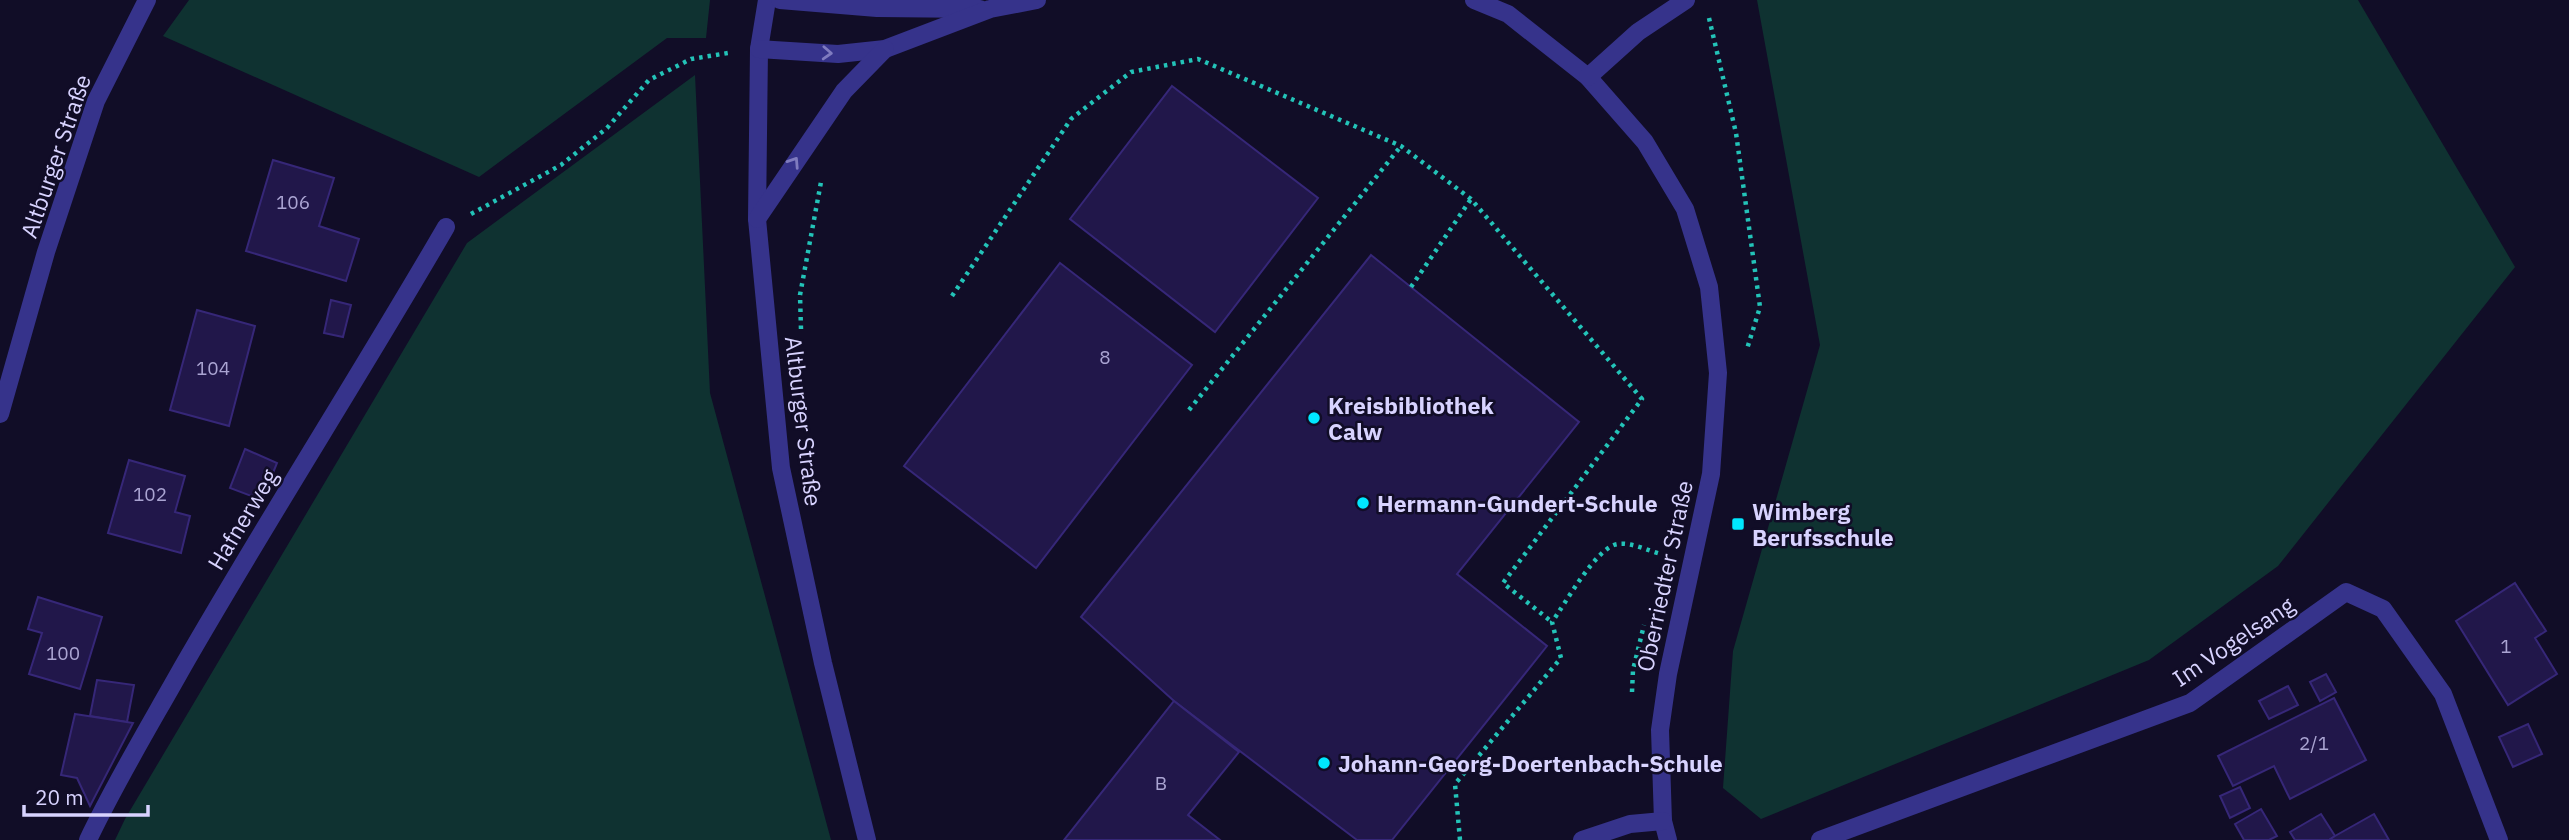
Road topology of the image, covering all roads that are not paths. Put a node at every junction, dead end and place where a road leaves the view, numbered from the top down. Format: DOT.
graph roads {
  1 [pos="146,0"];
  2 [pos="766,0"];
  3 [pos="780,0"];
  4 [pos="1037,0"];
  5 [pos="1474,0"];
  6 [pos="1686,0"];
  7 [pos="990,9"];
  8 [pos="759,49"];
  9 [pos="885,49"];
  10 [pos="1588,77"];
  11 [pos="757,219"];
  12 [pos="446,227"];
  13 [pos="0,414"];
  14 [pos="1662,821"];
  15 [pos="88,840"];
  16 [pos="867,840"];
  17 [pos="1582,840"];
  18 [pos="1668,840"];
  19 [pos="1820,840"];
  20 [pos="2500,840"];
  1 -- 13 [label="street, Altburger Straße"];
  2 -- 8 [label="street, Altburger Straße"];
  3 -- 7 [label="street"];
  4 -- 7 [label="street"];
  5 -- 10 [label="street, Oberriedter Straße"];
  6 -- 10 [label="street"];
  7 -- 9 [label="street"];
  8 -- 9 [label="street, one-way"];
  8 -- 11 [label="street, Altburger Straße"];
  11 -- 9 [label="street, one-way"];
  10 -- 14 [label="street, Oberriedter Straße"];
  11 -- 16 [label="street, Altburger Straße"];
  12 -- 15 [label="street, Hafnerweg"];
  14 -- 17 [label="street"];
  14 -- 18 [label="street, Oberriedter Straße"];
  19 -- 20 [label="street, Im Vogelsang"];
}
